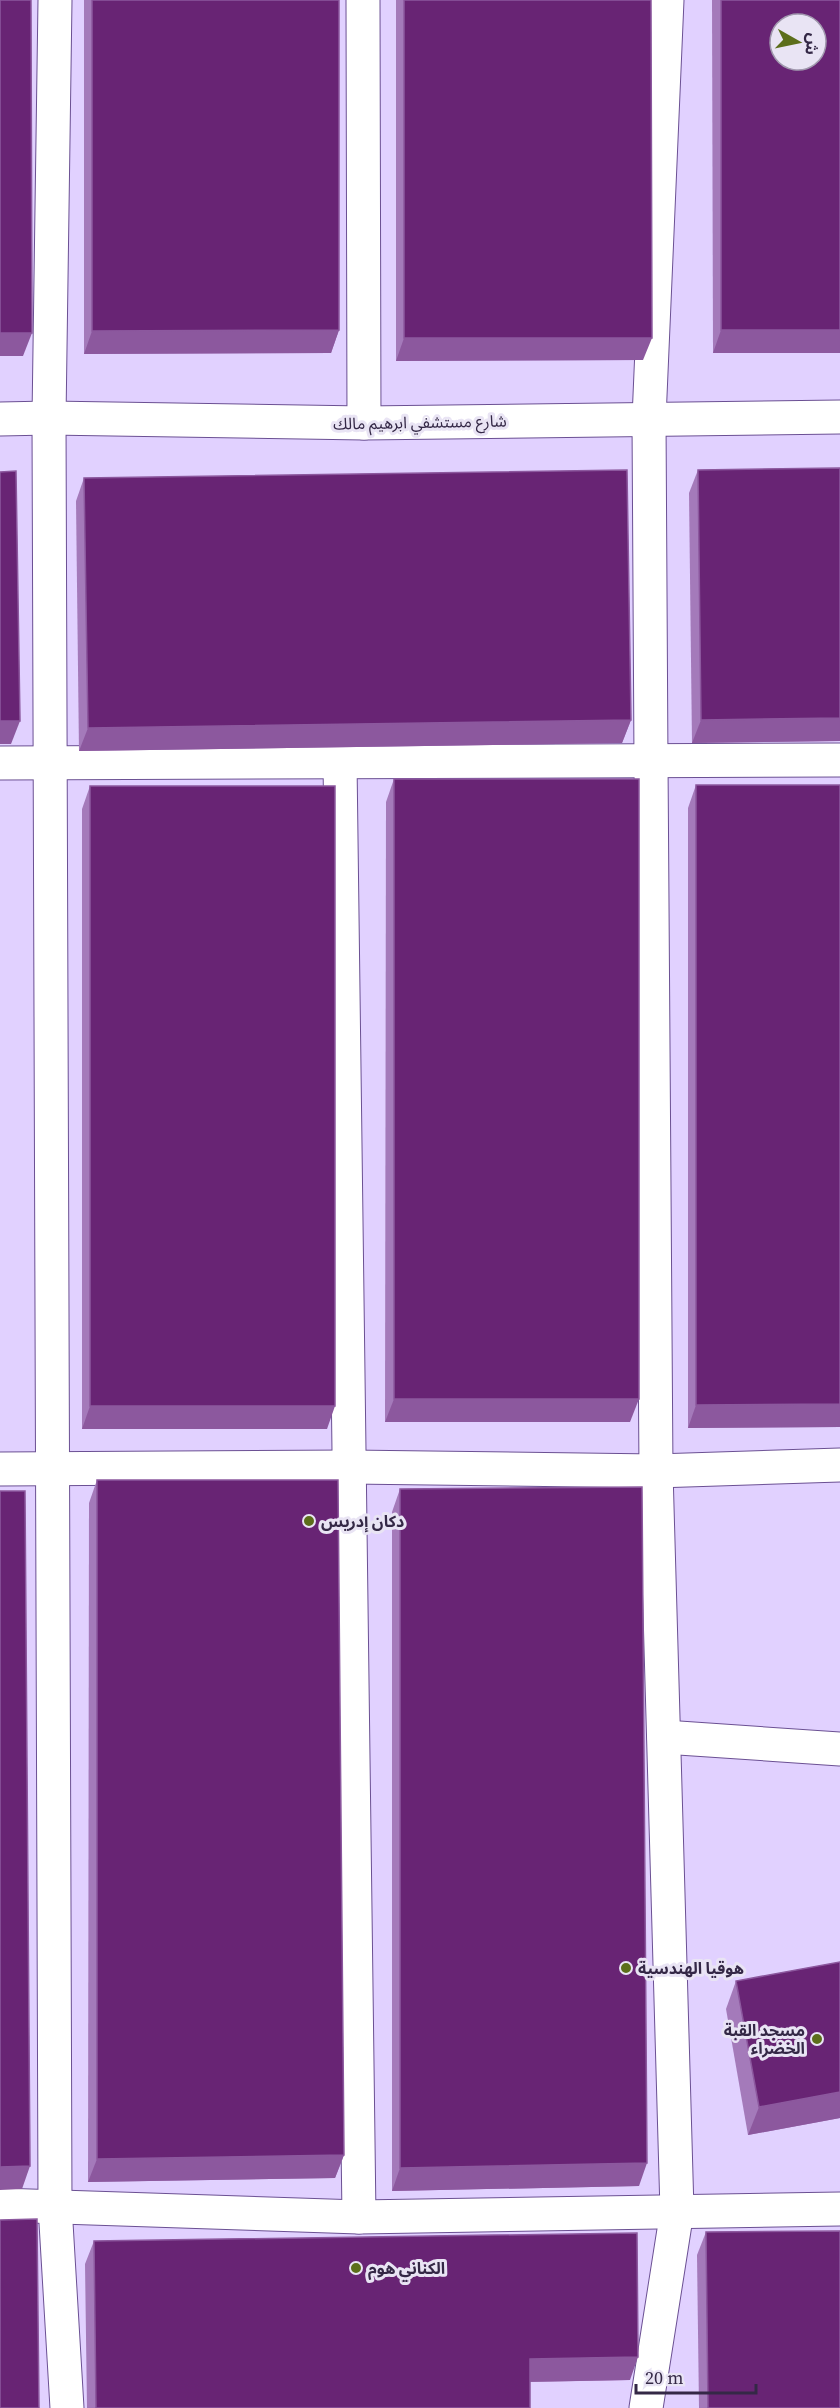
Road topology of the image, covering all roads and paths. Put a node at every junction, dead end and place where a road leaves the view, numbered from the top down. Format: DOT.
graph roads {
  1 [pos="55,0"];
  2 [pos="363,0"];
  3 [pos="667,0"];
  4 [pos="840,417"];
  5 [pos="49,418"];
  6 [pos="0,419"];
  7 [pos="649,419"];
  8 [pos="364,423"];
  9 [pos="840,760"];
  10 [pos="340,762"];
  11 [pos="651,762"];
  12 [pos="0,763"];
  13 [pos="50,763"];
  14 [pos="840,1465"];
  15 [pos="350,1467"];
  16 [pos="0,1469"];
  17 [pos="52,1469"];
  18 [pos="656,1471"];
  19 [pos="664,1737"];
  20 [pos="840,1749"];
  21 [pos="0,2205"];
  22 [pos="55,2206"];
  23 [pos="840,2209"];
  24 [pos="677,2211"];
  25 [pos="359,2217"];
  26 [pos="67,2408"];
  27 [pos="646,2408"];
  1 -- 5 [label="street"];
  2 -- 8 [label="street"];
  3 -- 7 [label="street"];
  4 -- 7 [label="street, شارع مستشفي ابرهيم مالك"];
  5 -- 6 [label="street, شارع مستشفي ابرهيم مالك"];
  5 -- 8 [label="street, شارع مستشفي ابرهيم مالك"];
  5 -- 13 [label="street"];
  7 -- 8 [label="street, شارع مستشفي ابرهيم مالك"];
  7 -- 11 [label="street"];
  9 -- 11 [label="street"];
  10 -- 11 [label="street"];
  10 -- 13 [label="street"];
  10 -- 15 [label="street"];
  11 -- 18 [label="street"];
  12 -- 13 [label="street"];
  13 -- 17 [label="street"];
  14 -- 18 [label="street"];
  15 -- 17 [label="street"];
  15 -- 18 [label="street"];
  15 -- 25 [label="street"];
  16 -- 17 [label="street"];
  17 -- 22 [label="street"];
  18 -- 19 [label="street"];
  19 -- 20 [label="street"];
  19 -- 24 [label="street"];
  21 -- 22 [label="street"];
  22 -- 25 [label="street"];
  22 -- 26 [label="street"];
  23 -- 24 [label="street"];
  24 -- 25 [label="street"];
  24 -- 27 [label="street"];
}
